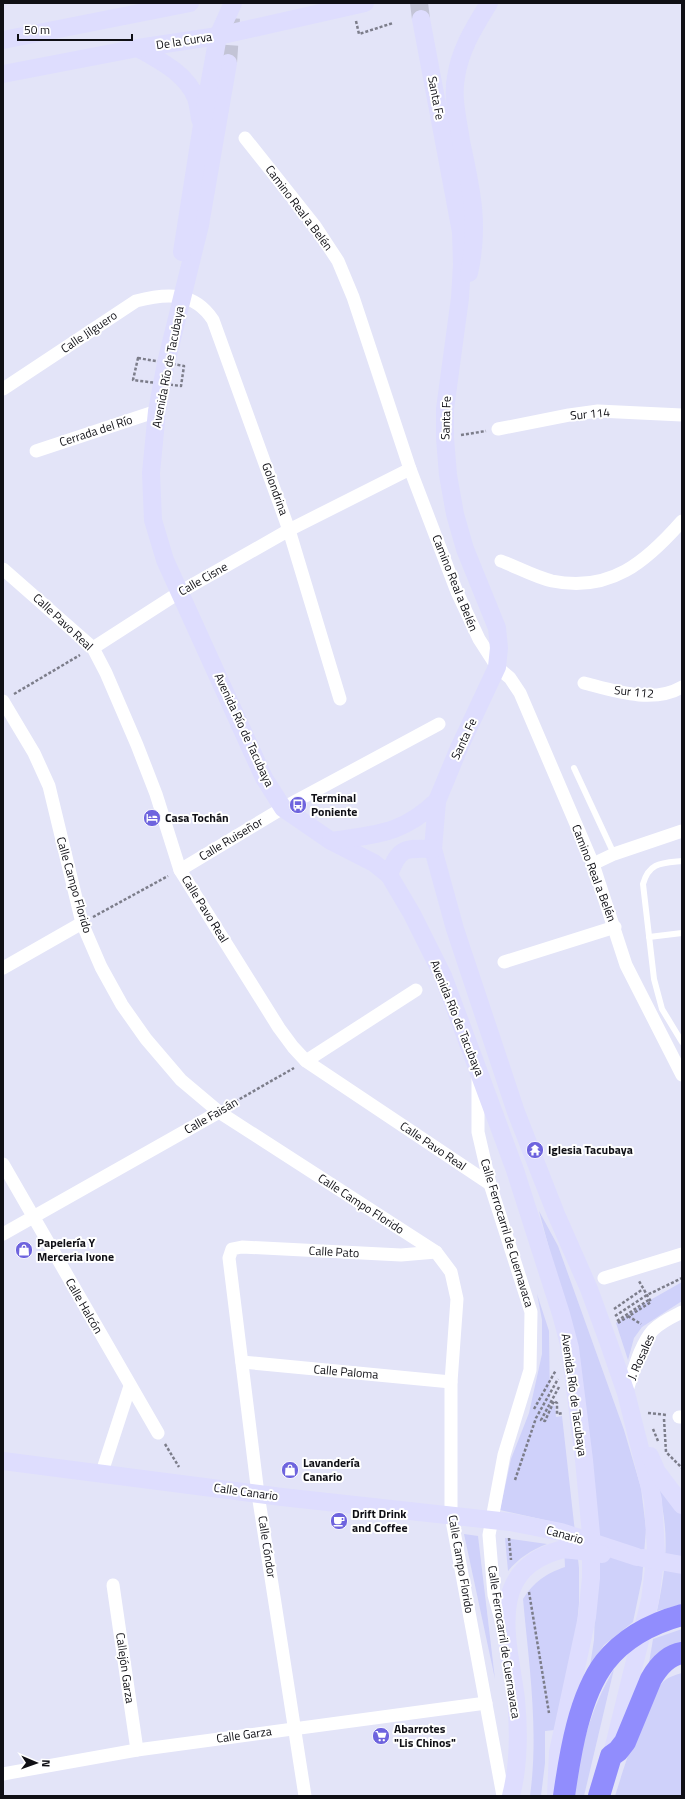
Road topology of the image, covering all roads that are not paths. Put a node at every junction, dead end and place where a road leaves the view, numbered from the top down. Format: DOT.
graph roads {
  1 [pos="190,3"];
  2 [pos="233,3"];
  3 [pos="365,3"];
  4 [pos="489,3"];
  5 [pos="159,6"];
  6 [pos="421,19"];
  7 [pos="218,36"];
  8 [pos="3,40"];
  9 [pos="138,48"];
  10 [pos="228,63"];
  11 [pos="3,74"];
  12 [pos="202,125"];
  13 [pos="245,138"];
  14 [pos="181,297"];
  15 [pos="460,298"];
  16 [pos="3,389"];
  17 [pos="157,411"];
  18 [pos="682,415"];
  19 [pos="498,429"];
  20 [pos="36,451"];
  21 [pos="410,469"];
  22 [pos="682,521"];
  23 [pos="289,530"];
  24 [pos="501,561"];
  25 [pos="3,569"];
  26 [pos="180,592"];
  27 [pos="93,648"];
  28 [pos="498,667"];
  29 [pos="584,683"];
  30 [pos="682,687"];
  31 [pos="6,699"];
  32 [pos="340,699"];
  33 [pos="439,724"];
  34 [pos="574,768"];
  35 [pos="437,801"];
  36 [pos="283,808"];
  37 [pos="682,831"];
  38 [pos="331,841"];
  39 [pos="433,849"];
  40 [pos="614,854"];
  41 [pos="682,861"];
  42 [pos="593,864"];
  43 [pos="180,870"];
  44 [pos="389,874"];
  45 [pos="82,923"];
  46 [pos="615,927"];
  47 [pos="682,933"];
  48 [pos="649,937"];
  49 [pos="504,962"];
  50 [pos="3,968"];
  51 [pos="416,990"];
  52 [pos="682,1042"];
  53 [pos="306,1061"];
  54 [pos="680,1066"];
  55 [pos="478,1070"];
  56 [pos="219,1112"];
  57 [pos="3,1164"];
  58 [pos="490,1184"];
  59 [pos="32,1217"];
  60 [pos="3,1234"];
  61 [pos="232,1249"];
  62 [pos="436,1252"];
  63 [pos="682,1254"];
  64 [pos="604,1278"];
  65 [pos="682,1312"];
  66 [pos="242,1362"];
  67 [pos="450,1382"];
  68 [pos="130,1386"];
  69 [pos="626,1393"];
  70 [pos="632,1415"];
  71 [pos="158,1433"];
  72 [pos="3,1461"];
  73 [pos="102,1472"];
  74 [pos="258,1494"];
  75 [pos="682,1505"];
  76 [pos="451,1515"];
  77 [pos="490,1519"];
  78 [pos="561,1541"];
  79 [pos="674,1564"];
  80 [pos="113,1585"];
  81 [pos="673,1618"];
  82 [pos="506,1636"];
  83 [pos="682,1653"];
  84 [pos="486,1703"];
  85 [pos="296,1728"];
  86 [pos="137,1750"];
  87 [pos="611,1756"];
  88 [pos="3,1774"];
  89 [pos="305,1796"];
  90 [pos="503,1796"];
  91 [pos="511,1796"];
  92 [pos="556,1796"];
  93 [pos="564,1796"];
  94 [pos="599,1796"];
  1 -- 5 [label="main road"];
  2 -- 7 [label="main road"];
  3 -- 7 [label="main road, De la Curva"];
  4 -- 15 [label="main road"];
  5 -- 8 [label="main road"];
  6 -- 15 [label="main road, Santa Fe"];
  7 -- 9 [label="main road, De la Curva"];
  7 -- 12 [label="main road"];
  9 -- 11 [label="main road, De la Curva"];
  9 -- 12 [label="main road"];
  10 -- 14 [label="main road, Avenida Río de Tacubaya"];
  12 -- 14 [label="main road"];
  13 -- 21 [label="street, Camino Real a Belén"];
  14 -- 16 [label="street, Calle Jilguero"];
  14 -- 17 [label="main road, Avenida Río de Tacubaya"];
  14 -- 23 [label="street, Golondrina"];
  15 -- 28 [label="main road, Santa Fe"];
  17 -- 20 [label="street, Cerrada del Río"];
  17 -- 26 [label="main road, Avenida Río de Tacubaya"];
  18 -- 19 [label="street, Sur 114"];
  21 -- 23 [label="street, Calle Cisne"];
  21 -- 28 [label="street, Camino Real a Belén"];
  22 -- 24 [label="street"];
  23 -- 26 [label="street, Calle Cisne"];
  23 -- 32 [label="street, Golondrina"];
  25 -- 27 [label="street, Calle Pavo Real"];
  26 -- 27 [label="street, Calle Cisne"];
  26 -- 36 [label="main road, Avenida Río de Tacubaya"];
  27 -- 43 [label="street, Calle Pavo Real"];
  28 -- 35 [label="main road, Santa Fe"];
  28 -- 42 [label="street, Camino Real a Belén"];
  29 -- 30 [label="street, Sur 112"];
  31 -- 45 [label="street, Calle Campo Florido"];
  33 -- 36 [label="street, Calle Ruiseñor"];
  34 -- 40 [label="lane"];
  35 -- 38 [label="main road"];
  35 -- 39 [label="main road, Avenida Río de Tacubaya"];
  36 -- 38 [label="main road, Avenida Río de Tacubaya"];
  36 -- 43 [label="street, Calle Ruiseñor"];
  37 -- 40 [label="street"];
  38 -- 44 [label="main road, Avenida Río de Tacubaya"];
  39 -- 44 [label="main road"];
  39 -- 69 [label="main road, Avenida Río de Tacubaya"];
  40 -- 42 [label="street"];
  41 -- 48 [label="lane"];
  42 -- 46 [label="street, Camino Real a Belén"];
  43 -- 53 [label="street, Calle Pavo Real"];
  44 -- 55 [label="main road, Avenida Río de Tacubaya"];
  45 -- 50 [label="street"];
  45 -- 56 [label="street, Calle Campo Florido"];
  46 -- 49 [label="street"];
  46 -- 54 [label="street, Camino Real a Belén"];
  47 -- 48 [label="lane"];
  48 -- 52 [label="lane"];
  51 -- 53 [label="street"];
  53 -- 58 [label="street, Calle Pavo Real"];
  55 -- 58 [label="street, Calle Ferrocarril de Cuernavaca"];
  55 -- 92 [label="main road, Avenida Río de Tacubaya"];
  56 -- 59 [label="street, Calle Faisán"];
  56 -- 62 [label="street, Calle Campo Florido"];
  57 -- 59 [label="street, Calle Halcón"];
  58 -- 77 [label="street, Calle Ferrocarril de Cuernavaca"];
  59 -- 60 [label="street, Calle Faisán"];
  59 -- 68 [label="street, Calle Halcón"];
  61 -- 62 [label="street, Calle Pato"];
  61 -- 66 [label="street, Calle Cóndor"];
  62 -- 67 [label="street, Calle Campo Florido"];
  63 -- 64 [label="street"];
  65 -- 69 [label="street, J. Rosales"];
  66 -- 67 [label="street, Calle Paloma"];
  66 -- 74 [label="street, Calle Cóndor"];
  67 -- 76 [label="street, Calle Campo Florido"];
  68 -- 71 [label="street, Calle Halcón"];
  68 -- 73 [label="street"];
  69 -- 70 [label="main road, Avenida Río de Tacubaya"];
  70 -- 75 [label="main road"];
  70 -- 87 [label="main road, Avenida Río de Tacubaya"];
  72 -- 73 [label="main road, Calle Canario"];
  73 -- 74 [label="main road, Calle Canario"];
  74 -- 76 [label="main road, Calle Canario"];
  74 -- 85 [label="street, Calle Cóndor"];
  76 -- 77 [label="main road, Calle Canario"];
  76 -- 84 [label="street, Calle Campo Florido"];
  77 -- 78 [label="main road, Canario"];
  77 -- 82 [label="street, Calle Ferrocarril de Cuernavaca"];
  78 -- 79 [label="main road, Canario"];
  78 -- 82 [label="main road"];
  80 -- 86 [label="street, Callejón Garza"];
  81 -- 93 [label="highway"];
  82 -- 91 [label="main road, Calle Ferrocarril de Cuernavaca"];
  83 -- 87 [label="highway"];
  84 -- 85 [label="street, Calle Garza"];
  84 -- 90 [label="street, Calle Campo Florido"];
  85 -- 86 [label="street, Calle Garza"];
  85 -- 89 [label="street, Calle Cóndor"];
  86 -- 88 [label="street, Calle Garza"];
  87 -- 94 [label="highway"];
}
